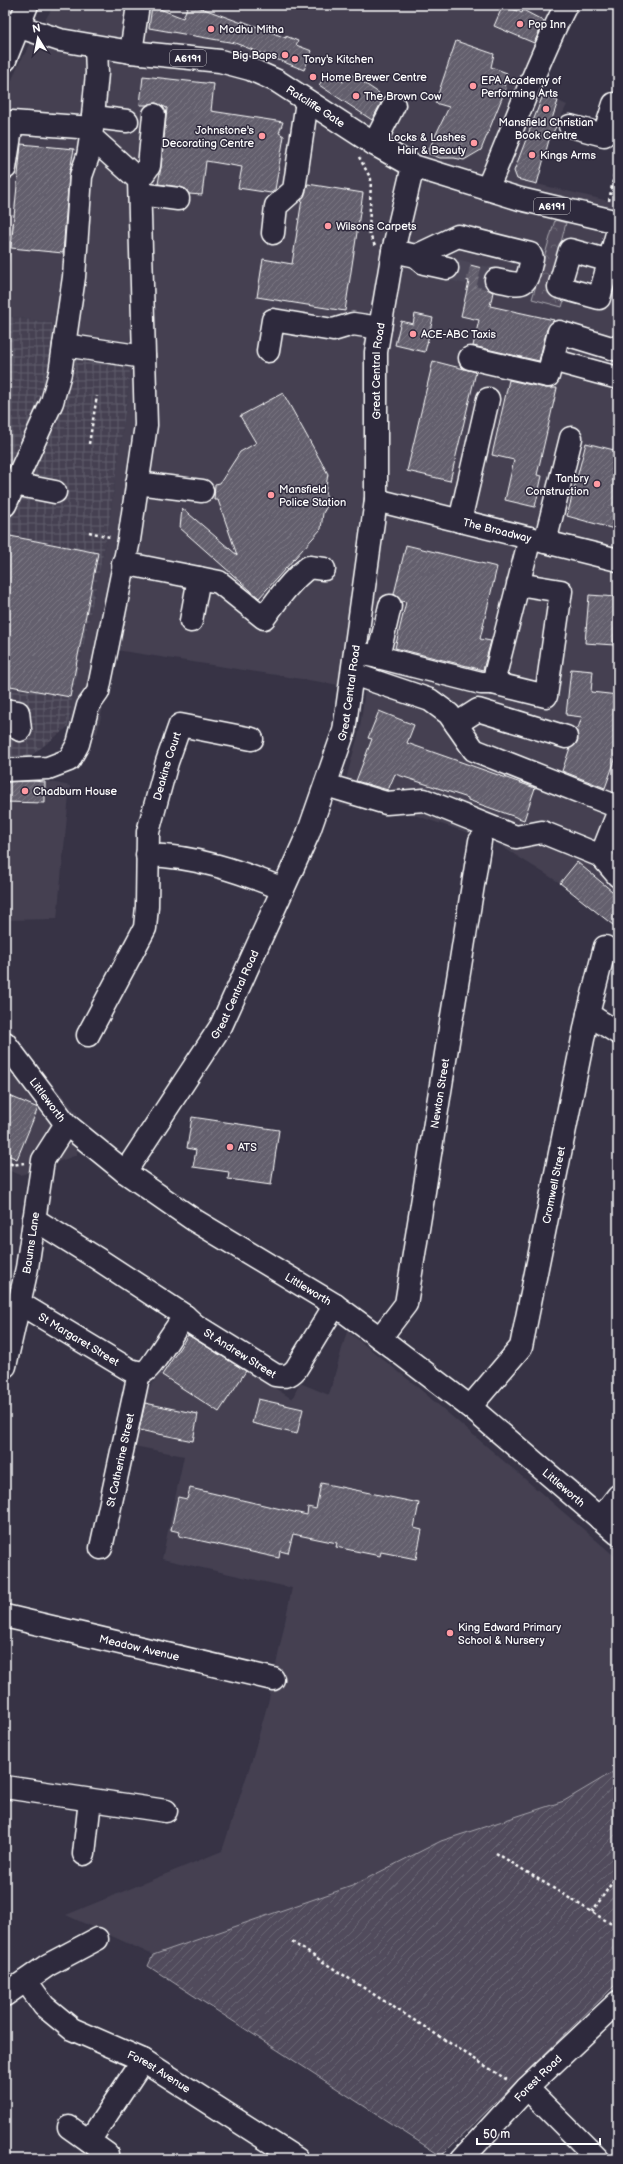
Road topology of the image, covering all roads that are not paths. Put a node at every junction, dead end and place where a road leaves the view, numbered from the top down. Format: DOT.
graph roads {
  1 [pos="27,5"];
  2 [pos="138,5"];
  3 [pos="566,5"];
  4 [pos="12,24"];
  5 [pos="96,46"];
  6 [pos="130,52"];
  7 [pos="5,60"];
  8 [pos="307,101"];
  9 [pos="394,105"];
  10 [pos="616,105"];
  11 [pos="154,115"];
  12 [pos="127,121"];
  13 [pos="570,126"];
  14 [pos="92,127"];
  15 [pos="374,144"];
  16 [pos="413,166"];
  17 [pos="5,168"];
  18 [pos="135,180"];
  19 [pos="487,189"];
  20 [pos="178,199"];
  21 [pos="618,222"];
  22 [pos="618,230"];
  23 [pos="273,233"];
  24 [pos="384,249"];
  25 [pos="416,256"];
  26 [pos="610,261"];
  27 [pos="445,268"];
  28 [pos="496,280"];
  29 [pos="380,328"];
  30 [pos="64,345"];
  31 [pos="618,350"];
  32 [pos="268,351"];
  33 [pos="144,357"];
  34 [pos="470,358"];
  35 [pos="552,360"];
  36 [pos="618,378"];
  37 [pos="488,398"];
  38 [pos="571,438"];
  39 [pos="137,483"];
  40 [pos="14,484"];
  41 [pos="202,491"];
  42 [pos="55,492"];
  43 [pos="376,500"];
  44 [pos="5,506"];
  45 [pos="460,521"];
  46 [pos="537,540"];
  47 [pos="618,560"];
  48 [pos="123,563"];
  49 [pos="324,569"];
  50 [pos="199,578"];
  51 [pos="518,584"];
  52 [pos="390,606"];
  53 [pos="191,621"];
  54 [pos="356,652"];
  55 [pos="378,657"];
  56 [pos="353,674"];
  57 [pos="493,683"];
  58 [pos="5,710"];
  59 [pos="456,724"];
  60 [pos="20,730"];
  61 [pos="566,737"];
  62 [pos="252,739"];
  63 [pos="5,770"];
  64 [pos="326,785"];
  65 [pos="617,810"];
  66 [pos="480,841"];
  67 [pos="147,855"];
  68 [pos="601,856"];
  69 [pos="618,876"];
  70 [pos="283,889"];
  71 [pos="605,947"];
  72 [pos="588,1014"];
  73 [pos="618,1032"];
  74 [pos="88,1035"];
  75 [pos="8,1054"];
  76 [pos="66,1124"];
  77 [pos="125,1172"];
  78 [pos="34,1220"];
  79 [pos="19,1303"];
  80 [pos="334,1305"];
  81 [pos="185,1316"];
  82 [pos="380,1338"];
  83 [pos="5,1366"];
  84 [pos="139,1373"];
  85 [pos="470,1407"];
  86 [pos="618,1496"];
  87 [pos="600,1519"];
  88 [pos="618,1534"];
  89 [pos="101,1548"];
  90 [pos="5,1616"];
  91 [pos="273,1679"];
  92 [pos="5,1787"];
  93 [pos="90,1800"];
  94 [pos="166,1811"];
  95 [pos="84,1854"];
  96 [pos="97,1939"];
  97 [pos="26,1982"];
  98 [pos="5,1995"];
  99 [pos="618,2002"];
  100 [pos="143,2060"];
  101 [pos="525,2090"];
  102 [pos="70,2127"];
  103 [pos="89,2141"];
  104 [pos="107,2154"];
  105 [pos="297,2159"];
  106 [pos="462,2159"];
  107 [pos="598,2159"];
  1 -- 4 [label="main road"];
  2 -- 6 [label="main road"];
  3 -- 19 [label="main road"];
  4 -- 5 [label="main road, Ratcliffe Gate / A6191"];
  4 -- 7 [label="main road"];
  5 -- 6 [label="main road, Ratcliffe Gate / A6191"];
  5 -- 14 [label="main road"];
  6 -- 8 [label="main road, Ratcliffe Gate / A6191"];
  8 -- 15 [label="main road, Ratcliffe Gate / A6191"];
  8 -- 23 [label="main road"];
  9 -- 15 [label="main road"];
  10 -- 13 [label="main road"];
  11 -- 18 [label="main road"];
  12 -- 14 [label="main road"];
  14 -- 17 [label="main road"];
  14 -- 18 [label="main road"];
  14 -- 30 [label="main road"];
  15 -- 16 [label="main road, Ratcliffe Gate / A6191"];
  16 -- 19 [label="main road, Ratcliffe Gate / A6191"];
  16 -- 24 [label="main road, Great Central Road"];
  18 -- 20 [label="main road"];
  18 -- 33 [label="main road"];
  19 -- 21 [label="main road, Ratcliffe Gate / A6191"];
  22 -- 26 [label="main road"];
  24 -- 25 [label="main road"];
  24 -- 29 [label="main road, Great Central Road"];
  25 -- 27 [label="main road"];
  25 -- 28 [label="main road"];
  29 -- 32 [label="main road"];
  29 -- 43 [label="main road, Great Central Road"];
  30 -- 33 [label="main road"];
  30 -- 40 [label="main road"];
  31 -- 35 [label="main road"];
  33 -- 39 [label="main road"];
  34 -- 35 [label="main road"];
  35 -- 36 [label="main road"];
  37 -- 45 [label="main road"];
  38 -- 46 [label="main road"];
  39 -- 41 [label="main road"];
  39 -- 48 [label="main road"];
  40 -- 42 [label="main road"];
  40 -- 44 [label="main road"];
  43 -- 45 [label="main road, The Broadway"];
  43 -- 54 [label="main road, Great Central Road"];
  45 -- 46 [label="main road, The Broadway"];
  46 -- 47 [label="main road, The Broadway"];
  46 -- 51 [label="main road"];
  48 -- 50 [label="main road"];
  48 -- 63 [label="main road"];
  49 -- 50 [label="main road"];
  50 -- 53 [label="main road"];
  51 -- 57 [label="main road"];
  51 -- 57 [label="main road"];
  52 -- 55 [label="main road"];
  54 -- 55 [label="main road"];
  54 -- 56 [label="main road, Great Central Road"];
  55 -- 57 [label="main road"];
  56 -- 59 [label="main road"];
  56 -- 64 [label="main road, Great Central Road"];
  58 -- 60 [label="main road"];
  59 -- 61 [label="main road"];
  59 -- 65 [label="main road"];
  62 -- 67 [label="main road, Deakins Court"];
  64 -- 68 [label="main road"];
  64 -- 70 [label="main road, Great Central Road"];
  65 -- 68 [label="main road"];
  66 -- 82 [label="main road, Newton Street"];
  67 -- 70 [label="main road"];
  67 -- 74 [label="main road, Deakins Court"];
  68 -- 69 [label="main road"];
  70 -- 77 [label="main road, Great Central Road"];
  71 -- 72 [label="main road, Cromwell Street"];
  72 -- 73 [label="main road"];
  72 -- 85 [label="main road, Cromwell Street"];
  75 -- 76 [label="main road, Littleworth"];
  76 -- 77 [label="main road, Littleworth"];
  76 -- 78 [label="main road, Baums Lane"];
  77 -- 80 [label="main road, Littleworth"];
  78 -- 79 [label="main road, Baums Lane"];
  78 -- 81 [label="main road"];
  79 -- 83 [label="main road, Baums Lane"];
  79 -- 84 [label="main road, St Margaret Street"];
  80 -- 81 [label="main road, St Andrew Street"];
  80 -- 82 [label="main road, Littleworth"];
  81 -- 84 [label="main road"];
  82 -- 85 [label="main road, Littleworth"];
  84 -- 89 [label="main road, St Catherine Street"];
  85 -- 87 [label="main road, Littleworth"];
  86 -- 87 [label="main road"];
  87 -- 88 [label="main road, Littleworth"];
  90 -- 91 [label="main road, Meadow Avenue"];
  92 -- 93 [label="main road"];
  93 -- 94 [label="main road"];
  93 -- 95 [label="main road"];
  96 -- 97 [label="main road"];
  97 -- 98 [label="main road"];
  97 -- 100 [label="main road, Forest Avenue"];
  99 -- 101 [label="main road, Forest Road"];
  100 -- 103 [label="main road"];
  100 -- 105 [label="main road, Forest Avenue"];
  101 -- 106 [label="main road, Forest Road"];
  101 -- 107 [label="main road"];
  102 -- 103 [label="main road"];
  103 -- 104 [label="main road"];
}
